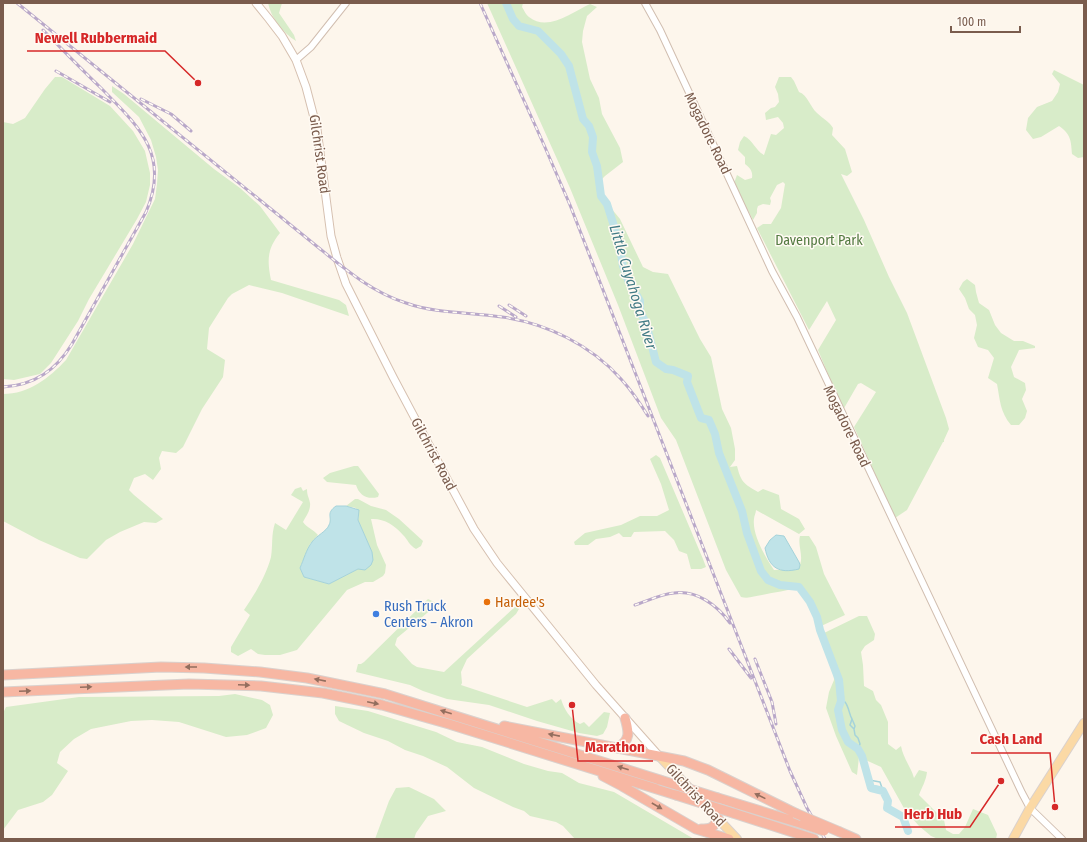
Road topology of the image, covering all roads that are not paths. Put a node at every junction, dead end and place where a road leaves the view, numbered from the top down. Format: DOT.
graph roads {
  1 [pos="256,3"];
  2 [pos="346,3"];
  3 [pos="645,3"];
  4 [pos="296,60"];
  5 [pos="3,675"];
  6 [pos="3,692"];
  7 [pos="462,717"];
  8 [pos="625,718"];
  9 [pos="1084,723"];
  10 [pos="616,748"];
  11 [pos="660,757"];
  12 [pos="572,762"];
  13 [pos="1030,808"];
  14 [pos="718,818"];
  15 [pos="696,829"];
  16 [pos="845,836"];
  17 [pos="729,839"];
  18 [pos="737,839"];
  19 [pos="813,839"];
  20 [pos="856,839"];
  21 [pos="1013,839"];
  22 [pos="1062,839"];
  1 -- 4 [label="main road, Gilchrist Road"];
  2 -- 4 [label="street"];
  3 -- 13 [label="street, Mogadore Road"];
  4 -- 8 [label="main road, Gilchrist Road"];
  7 -- 5 [label="highway, one-way"];
  6 -- 12 [label="highway, one-way"];
  10 -- 7 [label="highway, one-way"];
  16 -- 7 [label="highway, one-way, bridge"];
  8 -- 10 [label="highway"];
  8 -- 11 [label="main road, Gilchrist Road"];
  9 -- 13 [label="main road"];
  10 -- 11 [label="highway"];
  11 -- 14 [label="main road, Gilchrist Road"];
  16 -- 11 [label="highway, one-way, bridge"];
  12 -- 15 [label="highway, one-way"];
  12 -- 19 [label="highway, bridge"];
  13 -- 21 [label="main road"];
  13 -- 22 [label="street, Mogadore Road"];
  14 -- 15 [label="highway"];
  14 -- 18 [label="main road, Gilchrist Road"];
  15 -- 17 [label="highway"];
  16 -- 20 [label="highway"];
}
